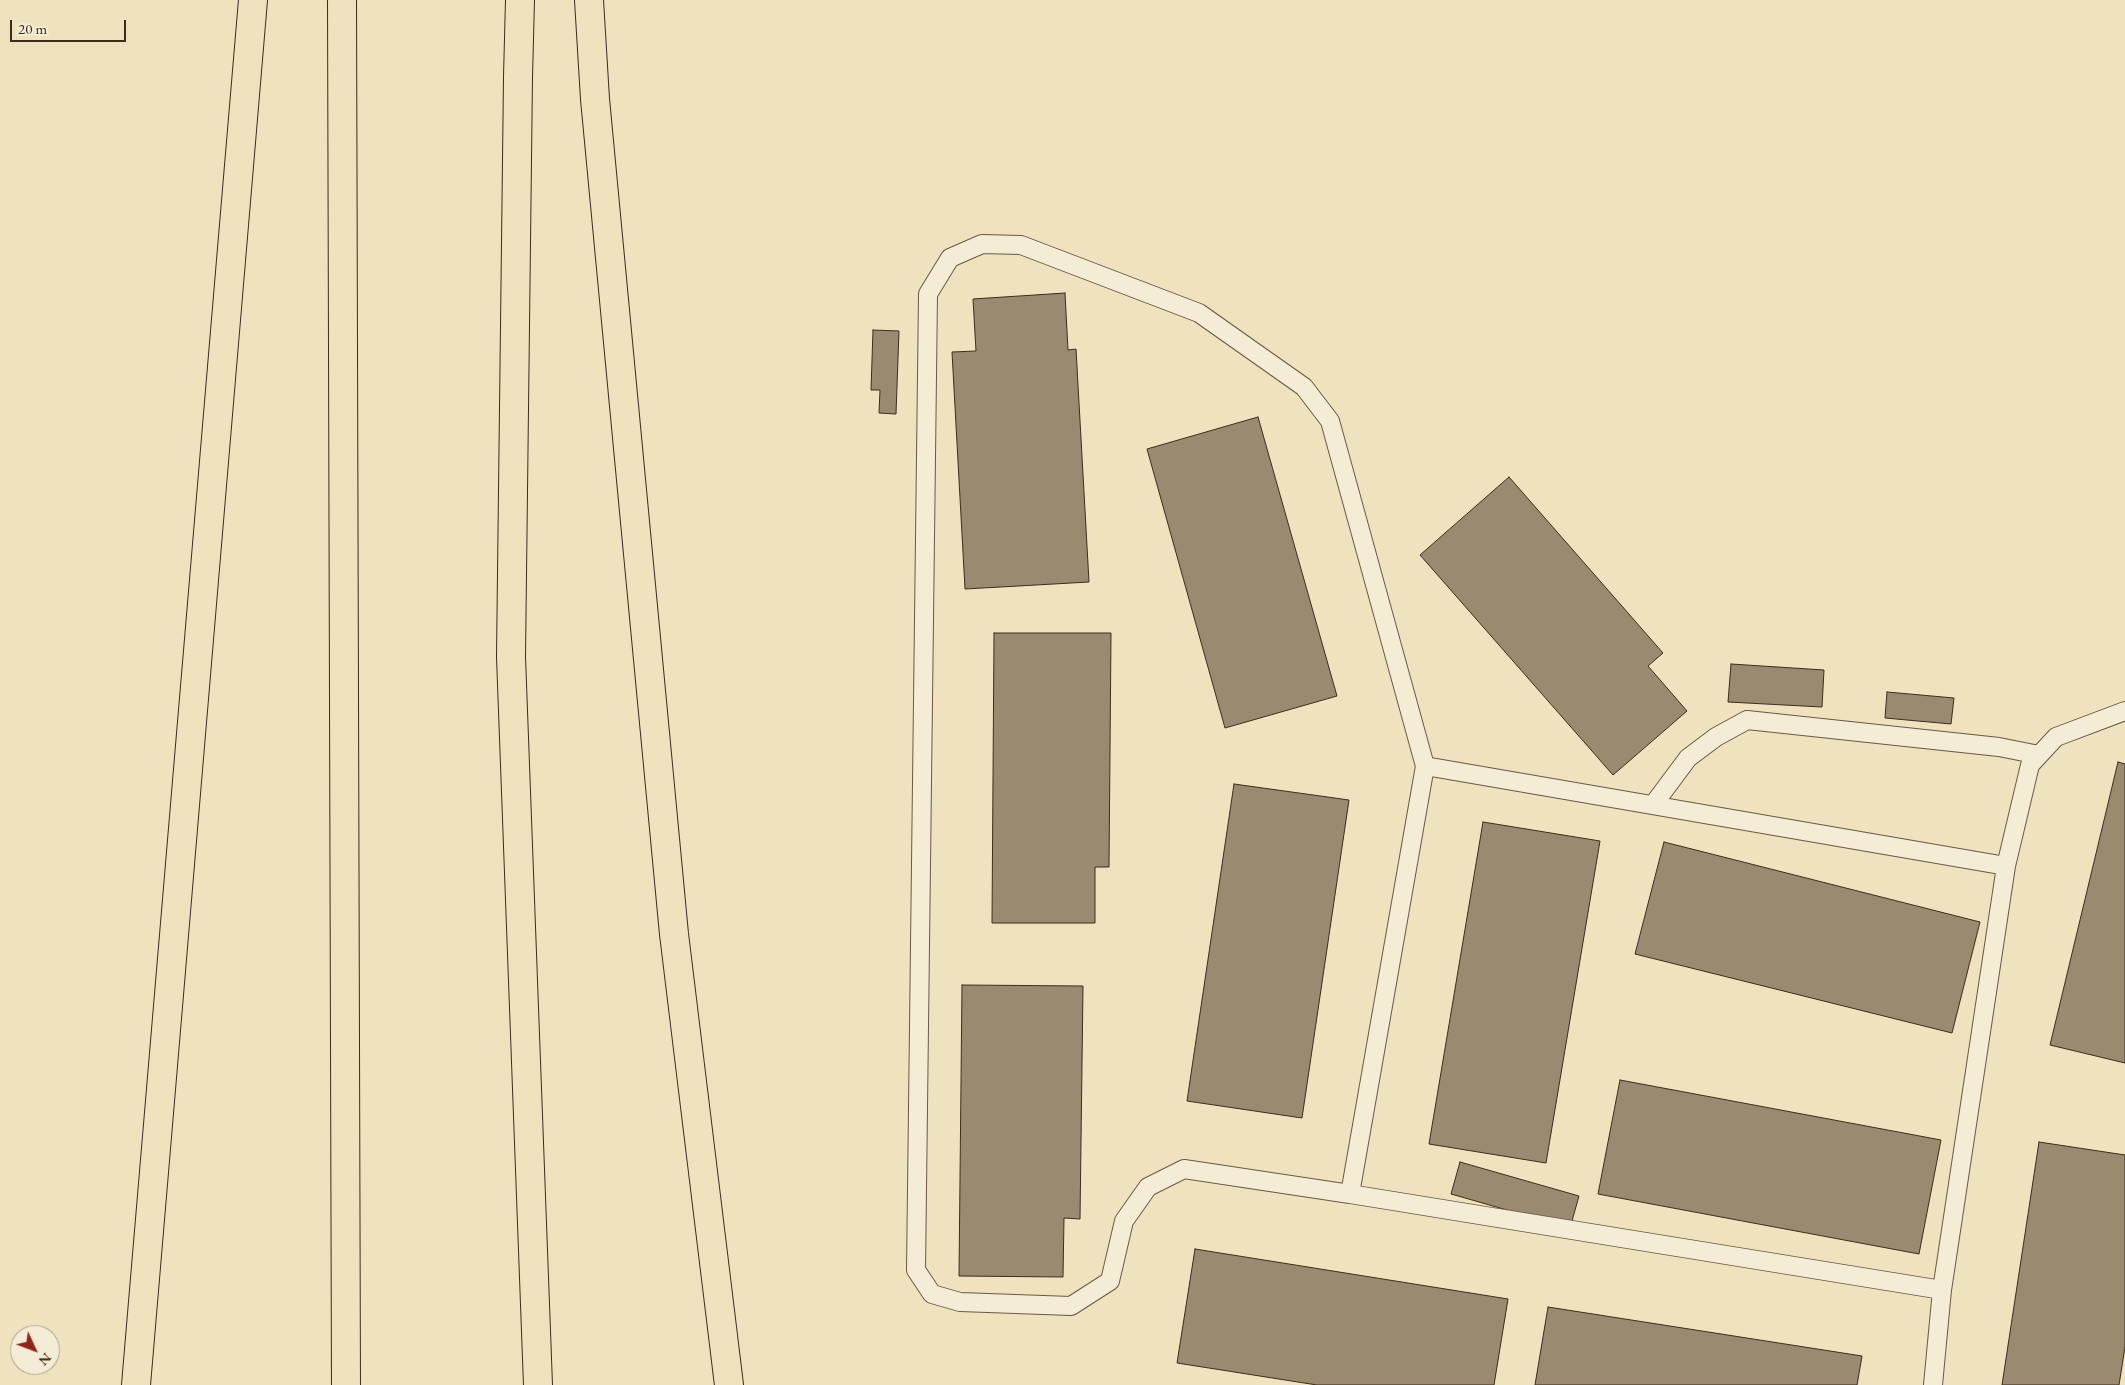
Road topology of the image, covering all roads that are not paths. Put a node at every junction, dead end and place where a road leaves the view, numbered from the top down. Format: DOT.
graph roads {
  1 [pos="253,0"];
  2 [pos="342,0"];
  3 [pos="520,0"];
  4 [pos="589,0"];
  5 [pos="2125,711"];
  6 [pos="2039,755"];
  7 [pos="1424,766"];
  8 [pos="1653,805"];
  9 [pos="2006,866"];
  10 [pos="1350,1194"];
  11 [pos="1942,1290"];
  12 [pos="136,1385"];
  13 [pos="346,1385"];
  14 [pos="538,1385"];
  15 [pos="729,1385"];
  16 [pos="1933,1385"];
  1 -- 12 [label="highway"];
  2 -- 13 [label="highway"];
  3 -- 14 [label="highway"];
  4 -- 15 [label="highway"];
  5 -- 6 [label="lane"];
  6 -- 8 [label="lane"];
  6 -- 9 [label="lane"];
  7 -- 8 [label="lane"];
  7 -- 10 [label="lane"];
  7 -- 10 [label="lane"];
  8 -- 9 [label="lane"];
  9 -- 11 [label="lane"];
  10 -- 11 [label="lane"];
  11 -- 16 [label="lane"];
}
